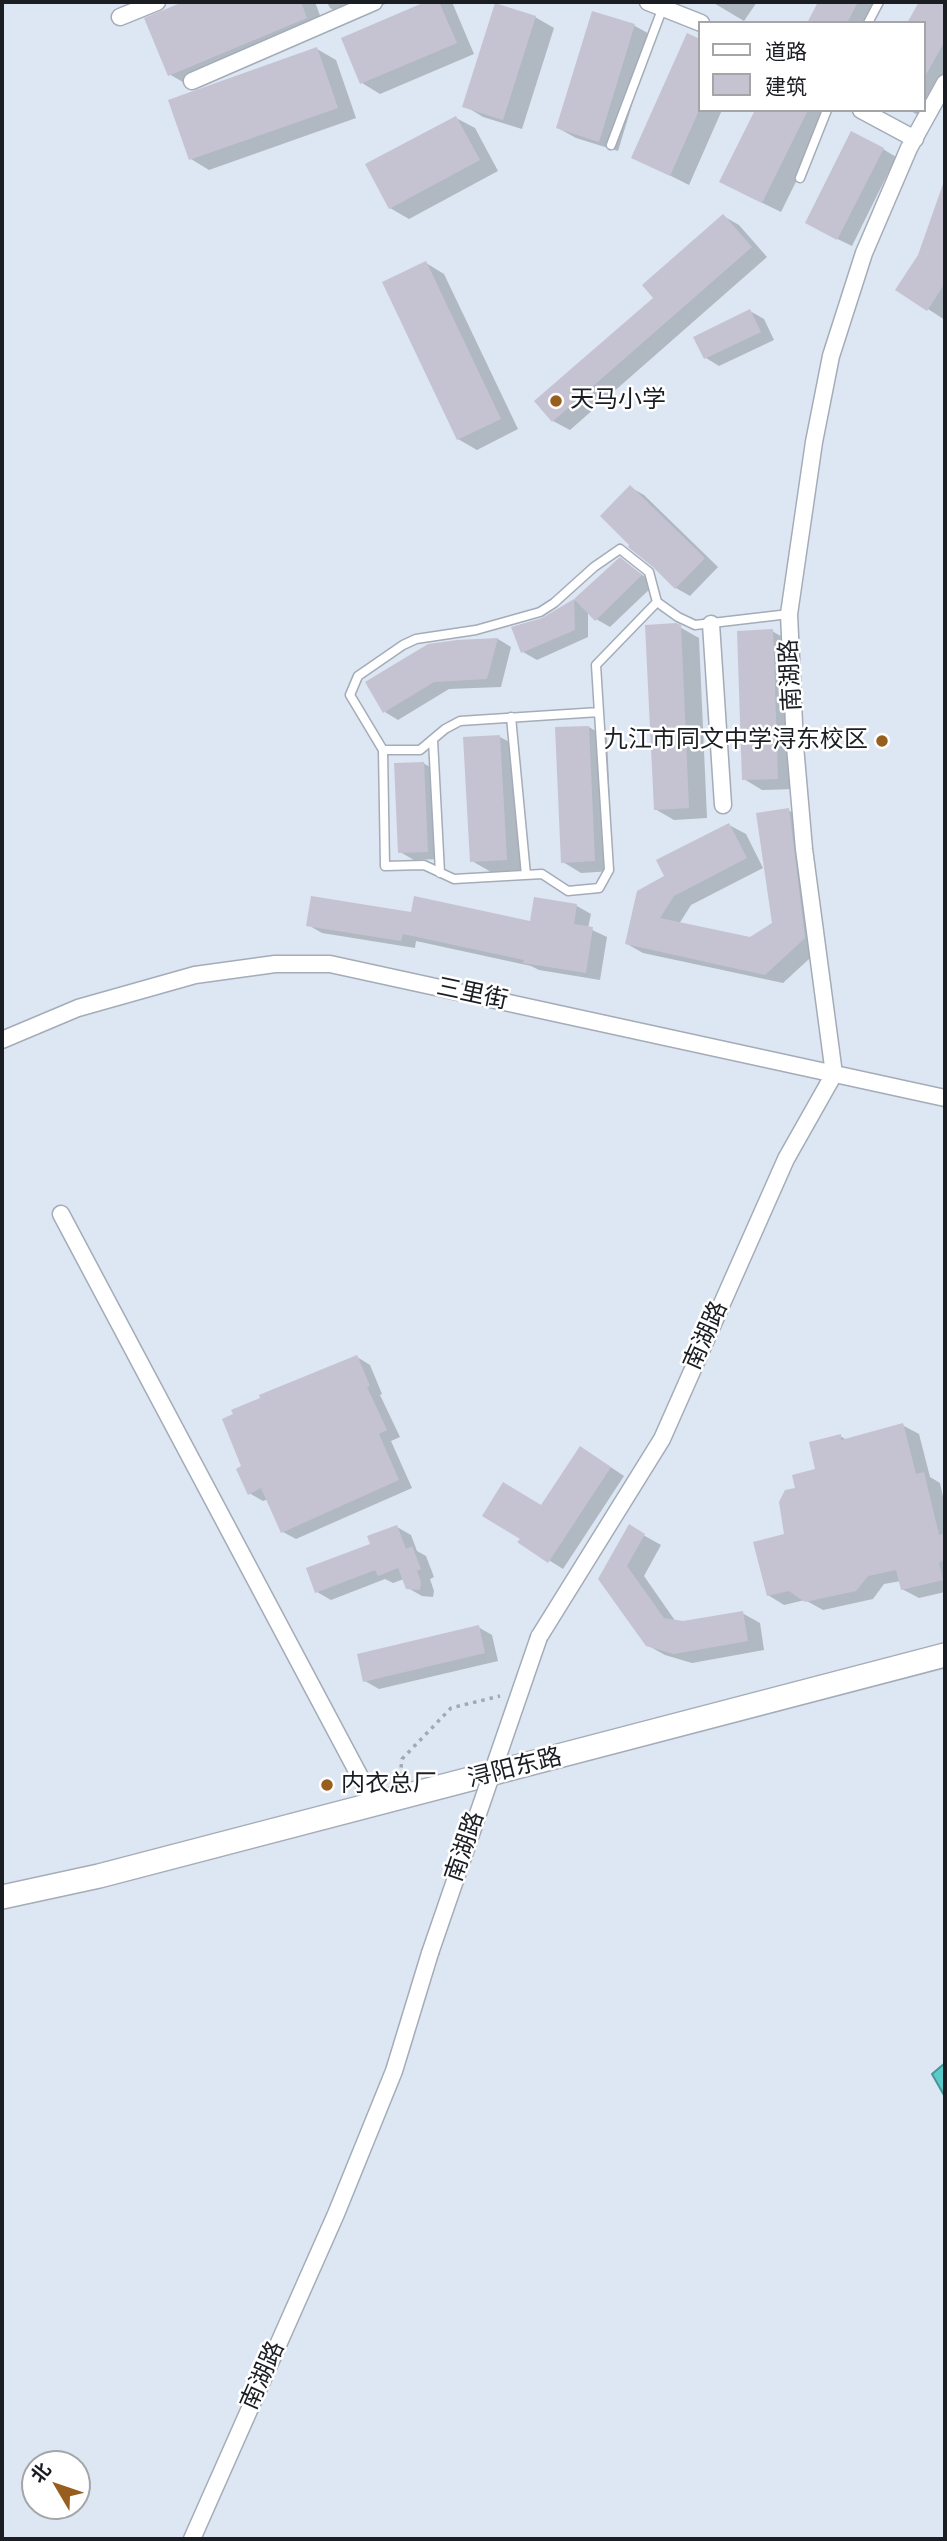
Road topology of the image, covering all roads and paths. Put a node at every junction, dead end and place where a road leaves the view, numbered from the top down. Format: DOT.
graph roads {
  1 [pos="157,2"];
  2 [pos="374,2"];
  3 [pos="878,2"];
  4 [pos="658,4"];
  5 [pos="120,17"];
  6 [pos="869,21"];
  7 [pos="698,22"];
  8 [pos="192,82"];
  9 [pos="945,83"];
  10 [pos="826,112"];
  11 [pos="865,112"];
  12 [pos="915,139"];
  13 [pos="611,145"];
  14 [pos="800,178"];
  15 [pos="657,601"];
  16 [pos="789,614"];
  17 [pos="711,624"];
  18 [pos="599,712"];
  19 [pos="512,717"];
  20 [pos="433,740"];
  21 [pos="383,750"];
  22 [pos="723,805"];
  23 [pos="440,873"];
  24 [pos="526,875"];
  25 [pos="2,1040"];
  26 [pos="834,1074"];
  27 [pos="945,1098"];
  28 [pos="61,1214"];
  29 [pos="945,1656"];
  30 [pos="520,1691"];
  31 [pos="398,1799"];
  32 [pos="375,1805"];
  33 [pos="2,1897"];
  34 [pos="192,2539"];
  1 -- 5 [label="street"];
  2 -- 8 [label="street"];
  3 -- 6 [label="lane"];
  4 -- 7 [label="street"];
  4 -- 13 [label="lane"];
  9 -- 12 [label="street, 南湖路"];
  10 -- 14 [label="lane"];
  11 -- 12 [label="street"];
  12 -- 16 [label="street, 南湖路"];
  15 -- 17 [label="lane"];
  15 -- 18 [label="lane"];
  15 -- 21 [label="lane"];
  16 -- 17 [label="lane"];
  16 -- 26 [label="street, 南湖路"];
  17 -- 22 [label="street"];
  18 -- 19 [label="lane"];
  18 -- 24 [label="lane"];
  19 -- 20 [label="lane"];
  19 -- 24 [label="lane"];
  20 -- 21 [label="lane"];
  20 -- 23 [label="lane"];
  21 -- 23 [label="lane"];
  23 -- 24 [label="lane"];
  25 -- 26 [label="street, 三里街"];
  26 -- 27 [label="street, 三里街"];
  26 -- 30 [label="street, 南湖路, bridge"];
  28 -- 32 [label="street"];
  29 -- 31 [label="main road, 浔阳东路"];
  30 -- 31 [label="path"];
  30 -- 34 [label="street, 南湖路, bridge"];
  31 -- 32 [label="main road, 浔阳东路"];
  32 -- 33 [label="main road, 浔阳东路"];
}
